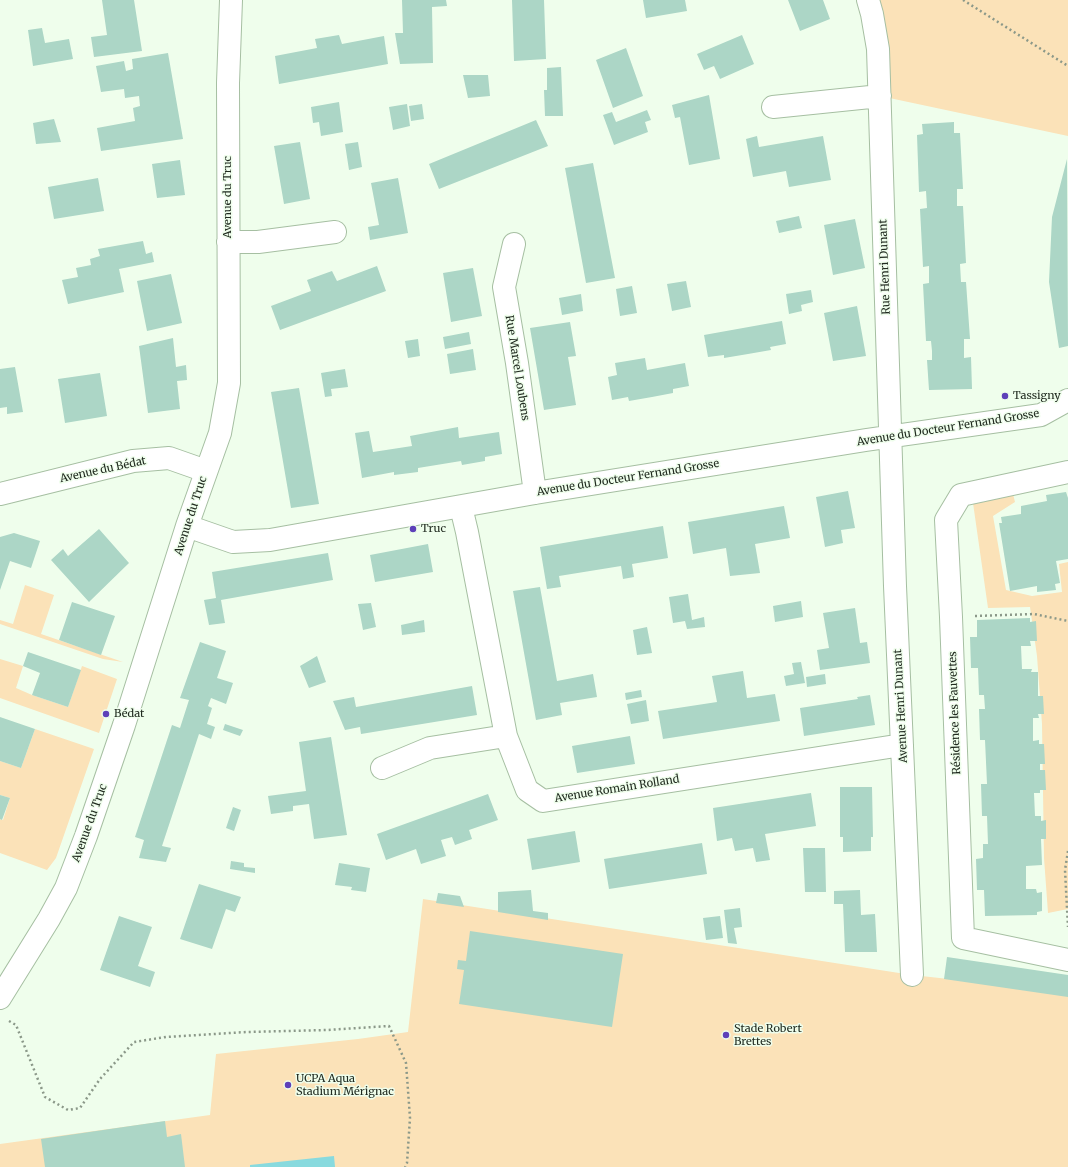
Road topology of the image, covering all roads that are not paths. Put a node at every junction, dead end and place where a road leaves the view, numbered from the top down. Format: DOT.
graph roads {
  1 [pos="231,0"];
  2 [pos="868,0"];
  3 [pos="880,96"];
  4 [pos="773,107"];
  5 [pos="335,232"];
  6 [pos="228,242"];
  7 [pos="514,244"];
  8 [pos="1068,400"];
  9 [pos="891,437"];
  10 [pos="206,471"];
  11 [pos="1068,472"];
  12 [pos="535,493"];
  13 [pos="0,494"];
  14 [pos="461,507"];
  15 [pos="187,526"];
  16 [pos="506,736"];
  17 [pos="902,745"];
  18 [pos="382,768"];
  19 [pos="1068,960"];
  20 [pos="912,976"];
  21 [pos="3,1008"];
  1 -- 6 [label="street, Avenue du Truc"];
  2 -- 3 [label="street, Rue Henri Dunant"];
  3 -- 4 [label="street"];
  3 -- 9 [label="street, Rue Henri Dunant"];
  5 -- 6 [label="street"];
  6 -- 10 [label="street, Avenue du Truc"];
  7 -- 12 [label="street, Rue Marcel Loubens"];
  8 -- 9 [label="street, Avenue du Docteur Fernand Grosse"];
  9 -- 12 [label="street, Avenue du Docteur Fernand Grosse"];
  9 -- 17 [label="street, Avenue Henri Dunant"];
  10 -- 13 [label="street, Avenue du Bédat"];
  10 -- 15 [label="street, Avenue du Truc"];
  11 -- 19 [label="street, Résidence les Fauvettes"];
  12 -- 14 [label="street, Avenue du Docteur Fernand Grosse"];
  14 -- 15 [label="street, Avenue du Docteur Fernand Grosse"];
  14 -- 16 [label="street, Avenue Romain Rolland"];
  15 -- 21 [label="street, Avenue du Truc"];
  16 -- 17 [label="street, Avenue Romain Rolland"];
  16 -- 18 [label="street"];
  17 -- 20 [label="street, Avenue Henri Dunant"];
}
